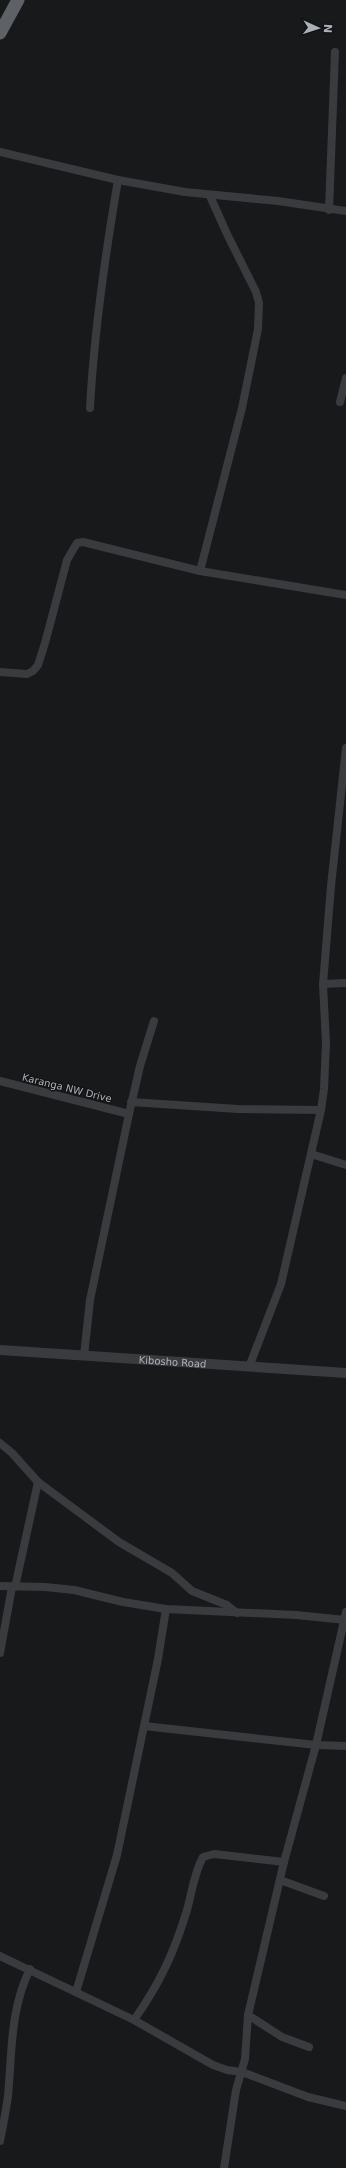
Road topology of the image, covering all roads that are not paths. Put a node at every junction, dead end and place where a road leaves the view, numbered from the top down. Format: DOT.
graph roads {
  1 [pos="18,0"];
  2 [pos="0,33"];
  3 [pos="335,52"];
  4 [pos="0,152"];
  5 [pos="118,180"];
  6 [pos="210,196"];
  7 [pos="329,210"];
  8 [pos="346,211"];
  9 [pos="346,378"];
  10 [pos="340,402"];
  11 [pos="90,408"];
  12 [pos="200,571"];
  13 [pos="346,595"];
  14 [pos="0,672"];
  15 [pos="346,748"];
  16 [pos="346,983"];
  17 [pos="323,984"];
  18 [pos="154,1021"];
  19 [pos="0,1082"];
  20 [pos="131,1102"];
  21 [pos="321,1110"];
  22 [pos="129,1114"];
  23 [pos="311,1154"];
  24 [pos="346,1165"];
  25 [pos="0,1350"];
  26 [pos="84,1356"];
  27 [pos="249,1367"];
  28 [pos="346,1373"];
  29 [pos="0,1443"];
  30 [pos="38,1482"];
  31 [pos="0,1586"];
  32 [pos="13,1587"];
  33 [pos="166,1609"];
  34 [pos="237,1613"];
  35 [pos="345,1617"];
  36 [pos="0,1653"];
  37 [pos="144,1726"];
  38 [pos="316,1745"];
  39 [pos="346,1746"];
  40 [pos="284,1862"];
  41 [pos="280,1880"];
  42 [pos="324,1896"];
  43 [pos="0,1956"];
  44 [pos="30,1969"];
  45 [pos="76,1992"];
  46 [pos="248,2015"];
  47 [pos="134,2020"];
  48 [pos="308,2047"];
  49 [pos="242,2072"];
  50 [pos="346,2106"];
  51 [pos="0,2142"];
  52 [pos="224,2168"];
  1 -- 2 [label="highway"];
  3 -- 7 [label="street"];
  4 -- 5 [label="street"];
  5 -- 6 [label="street"];
  5 -- 11 [label="street"];
  6 -- 7 [label="street"];
  6 -- 12 [label="street"];
  7 -- 8 [label="street"];
  9 -- 10 [label="street"];
  12 -- 13 [label="street"];
  12 -- 14 [label="street"];
  15 -- 17 [label="street"];
  16 -- 17 [label="street"];
  17 -- 21 [label="street"];
  18 -- 20 [label="street"];
  19 -- 22 [label="street, Karanga NW Drive"];
  20 -- 21 [label="street"];
  20 -- 22 [label="street"];
  21 -- 23 [label="street"];
  22 -- 26 [label="street"];
  23 -- 24 [label="street"];
  23 -- 27 [label="street"];
  25 -- 26 [label="street, Kibosho Road"];
  26 -- 27 [label="street, Kibosho Road"];
  27 -- 28 [label="street, Kibosho Road"];
  29 -- 30 [label="street"];
  30 -- 32 [label="street"];
  30 -- 34 [label="street"];
  31 -- 32 [label="street"];
  32 -- 33 [label="street"];
  32 -- 36 [label="street"];
  33 -- 34 [label="street"];
  33 -- 37 [label="street"];
  34 -- 35 [label="street"];
  35 -- 38 [label="street"];
  37 -- 38 [label="street"];
  37 -- 45 [label="street"];
  38 -- 39 [label="street"];
  38 -- 40 [label="street"];
  40 -- 41 [label="street"];
  40 -- 47 [label="street"];
  41 -- 42 [label="street"];
  41 -- 46 [label="street"];
  43 -- 44 [label="street"];
  44 -- 45 [label="street"];
  44 -- 51 [label="street"];
  45 -- 47 [label="street"];
  46 -- 48 [label="street"];
  46 -- 49 [label="street"];
  47 -- 49 [label="street"];
  49 -- 50 [label="street"];
  49 -- 52 [label="street"];
}
